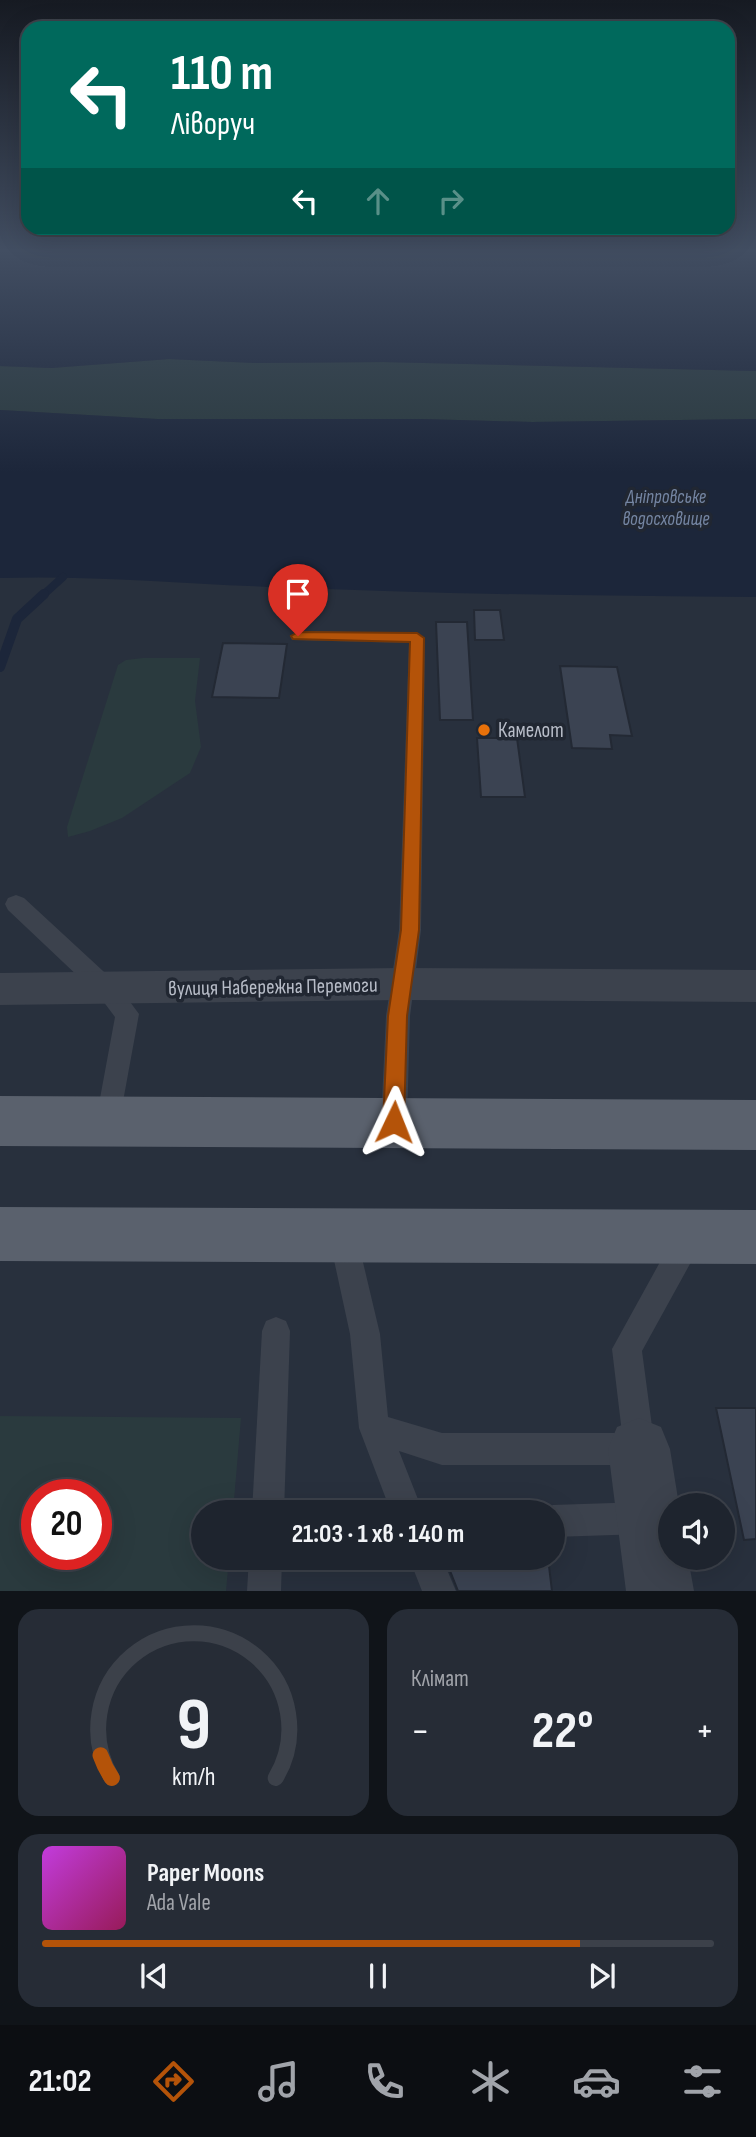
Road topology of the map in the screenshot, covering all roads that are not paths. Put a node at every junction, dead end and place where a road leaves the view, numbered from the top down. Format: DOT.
graph roads {
  1 [pos="298,636"];
  2 [pos="16,904"];
  3 [pos="402,984"];
  4 [pos="756,986"];
  5 [pos="0,989"];
  6 [pos="108,990"];
  7 [pos="0,1121"];
  8 [pos="109,1121"];
  9 [pos="394,1122"];
  10 [pos="756,1125"];
  11 [pos="0,1234"];
  12 [pos="342,1236"];
  13 [pos="690,1237"];
  14 [pos="756,1237"];
  15 [pos="276,1331"];
  16 [pos="374,1427"];
  17 [pos="639,1449"];
  18 [pos="269,1500"];
  19 [pos="402,1500"];
  20 [pos="650,1518"];
  21 [pos="565,1521"];
  22 [pos="265,1570"];
  23 [pos="431,1570"];
  24 [pos="264,1591"];
  25 [pos="439,1591"];
  26 [pos="660,1591"];
  1 -- 3 [label="lane"];
  2 -- 6 [label="lane"];
  3 -- 4 [label="street, вулиця Набережна Перемоги"];
  3 -- 6 [label="street, вулиця Набережна Перемоги"];
  3 -- 9 [label="lane"];
  5 -- 6 [label="street, вулиця Набережна Перемоги"];
  6 -- 8 [label="lane"];
  7 -- 8 [label="main road"];
  8 -- 9 [label="main road"];
  9 -- 10 [label="main road"];
  11 -- 12 [label="main road"];
  12 -- 13 [label="main road"];
  12 -- 16 [label="lane"];
  13 -- 14 [label="main road"];
  13 -- 17 [label="lane"];
  15 -- 18 [label="lane"];
  16 -- 17 [label="lane"];
  16 -- 19 [label="lane"];
  17 -- 20 [label="street"];
  20 -- 21 [label="lane"];
  20 -- 26 [label="street"];
  22 -- 24 [label="lane"];
  23 -- 25 [label="lane"];
}
